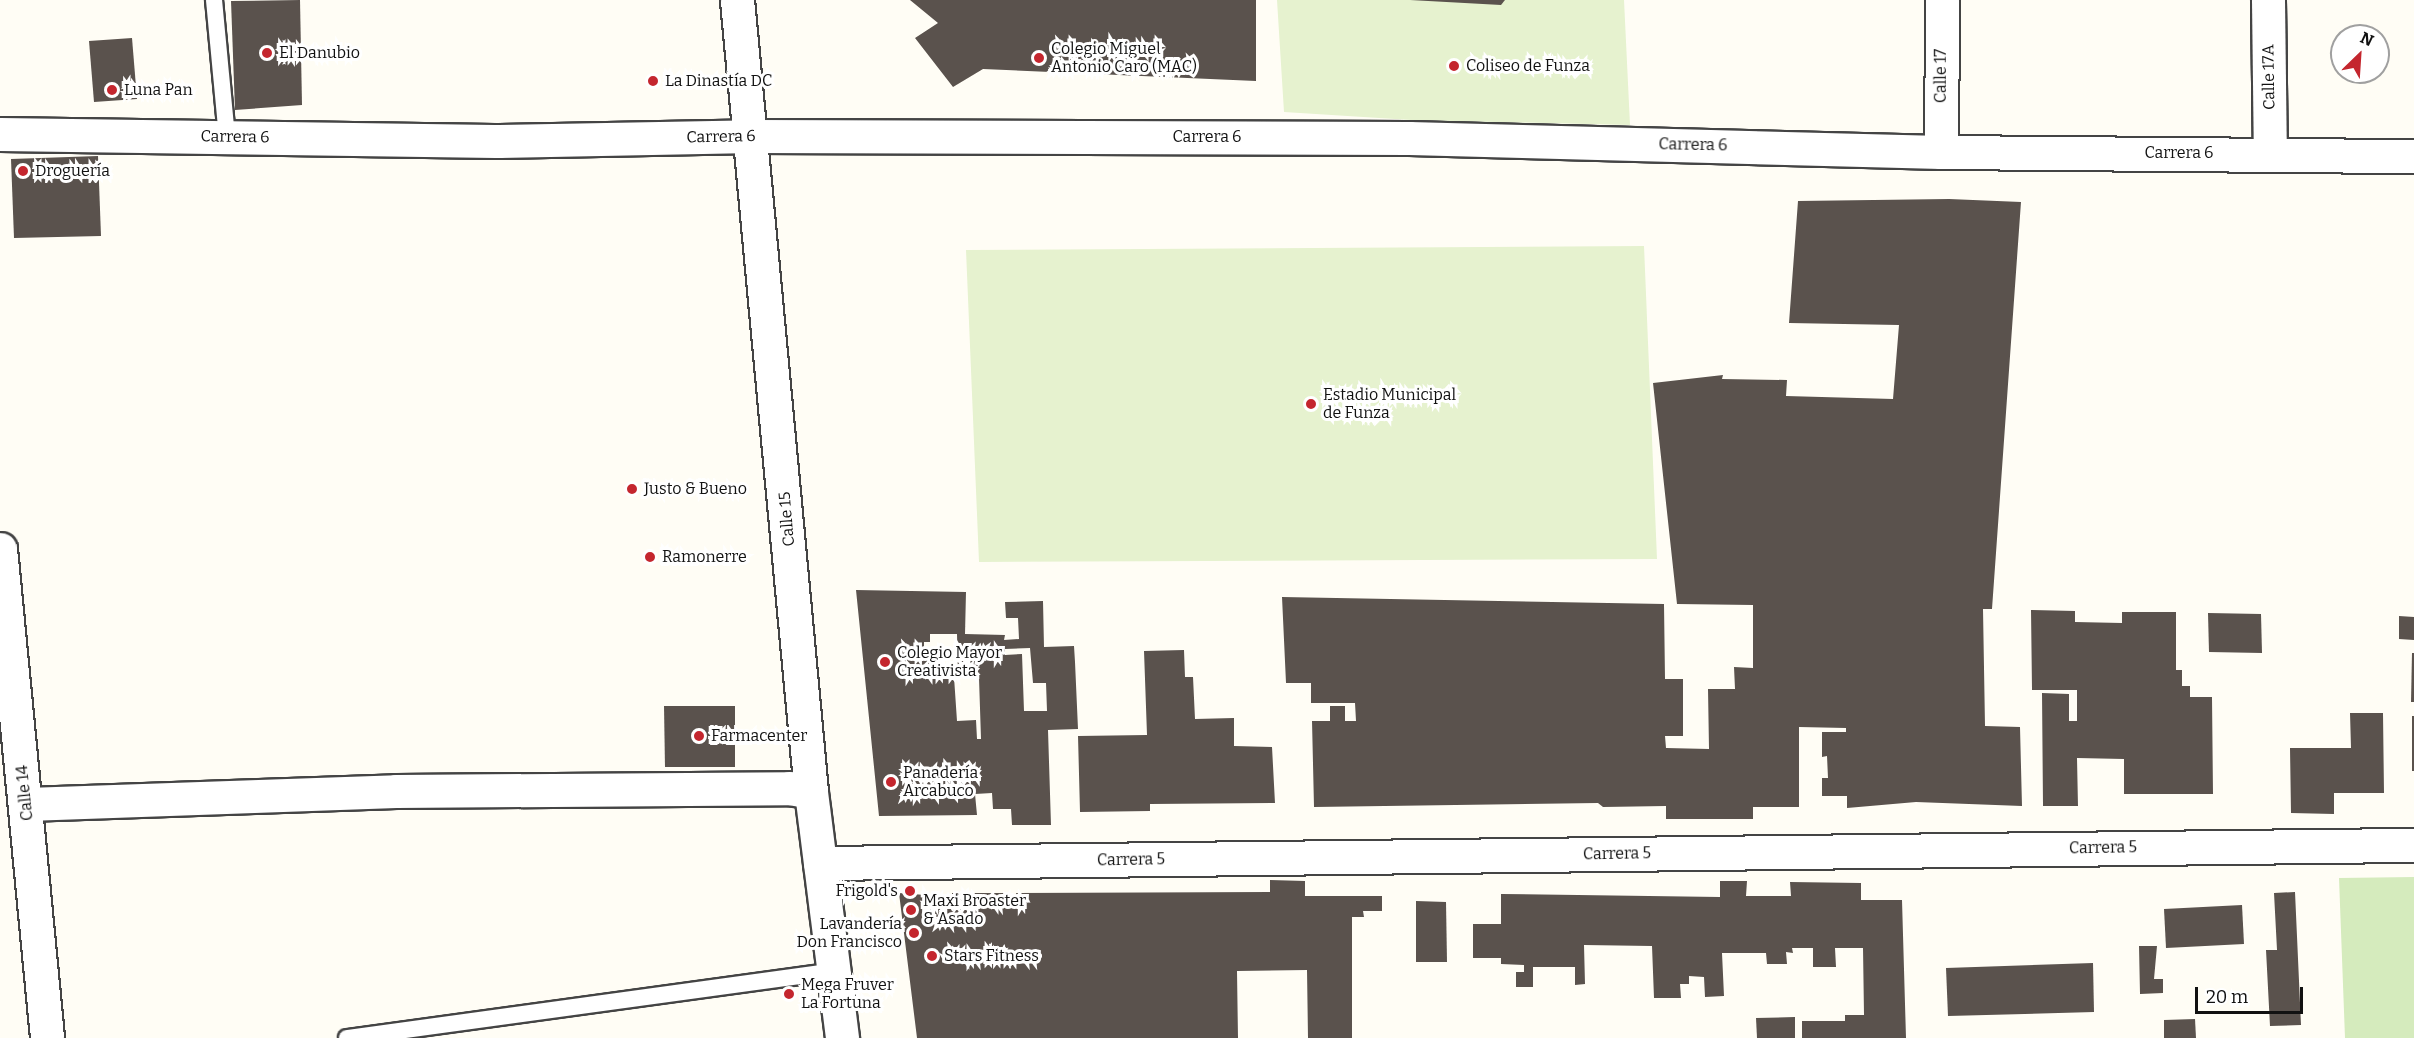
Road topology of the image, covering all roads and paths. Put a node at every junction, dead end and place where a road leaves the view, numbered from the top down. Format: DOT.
graph roads {
  1 [pos="214,0"];
  2 [pos="737,0"];
  3 [pos="1942,0"];
  4 [pos="2268,0"];
  5 [pos="0,134"];
  6 [pos="753,136"];
  7 [pos="227,137"];
  8 [pos="1941,152"];
  9 [pos="2270,154"];
  10 [pos="2414,156"];
  11 [pos="0,549"];
  12 [pos="8,709"];
  13 [pos="811,792"];
  14 [pos="27,804"];
  15 [pos="2414,845"];
  16 [pos="820,863"];
  17 [pos="833,971"];
  18 [pos="47,1038"];
  19 [pos="347,1038"];
  20 [pos="842,1038"];
  1 -- 7 [label="lane"];
  2 -- 6 [label="street, Calle 15"];
  3 -- 8 [label="street, Calle 17"];
  4 -- 9 [label="street, Calle 17A"];
  5 -- 7 [label="street, Carrera 6"];
  6 -- 7 [label="street, Carrera 6"];
  6 -- 8 [label="street, Carrera 6"];
  6 -- 13 [label="street, Calle 15"];
  8 -- 9 [label="street, Carrera 6"];
  9 -- 10 [label="street, Carrera 6"];
  11 -- 12 [label="street, Calle 14"];
  12 -- 14 [label="street, Calle 14"];
  13 -- 14 [label="street"];
  13 -- 16 [label="street, Calle 15"];
  14 -- 18 [label="street, Calle 14"];
  15 -- 16 [label="street, Carrera 5"];
  16 -- 17 [label="street, Calle 15"];
  17 -- 19 [label="lane"];
  17 -- 20 [label="street, Calle 15"];
}
